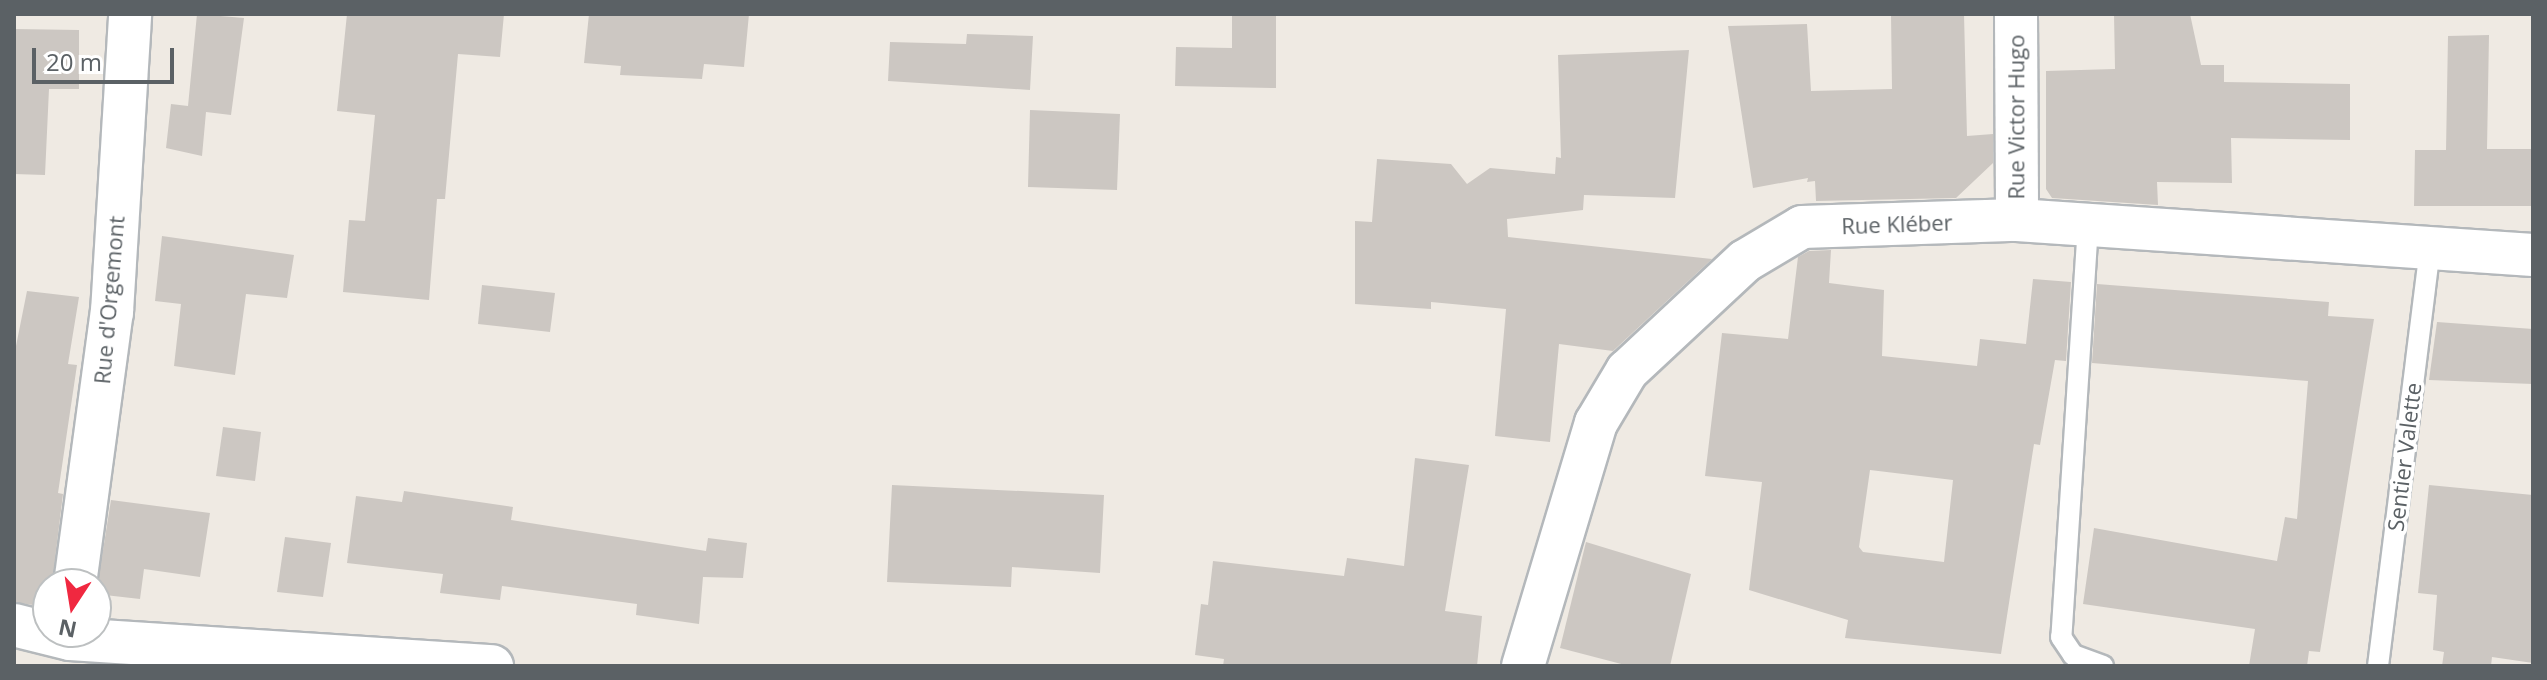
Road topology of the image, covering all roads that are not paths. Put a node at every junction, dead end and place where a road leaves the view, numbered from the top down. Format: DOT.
graph roads {
  1 [pos="130,14"];
  2 [pos="2016,14"];
  3 [pos="2017,220"];
  4 [pos="2088,225"];
  5 [pos="2430,248"];
  6 [pos="2533,255"];
  7 [pos="77,568"];
  8 [pos="110,648"];
  9 [pos="492,666"];
  10 [pos="1523,666"];
  11 [pos="2103,666"];
  12 [pos="2378,666"];
  1 -- 7 [label="street, Rue d'Orgemont"];
  2 -- 3 [label="street, Rue Victor Hugo"];
  3 -- 4 [label="street, Rue Kléber"];
  3 -- 10 [label="street, Rue Kléber"];
  4 -- 5 [label="street, Rue Kléber"];
  4 -- 11 [label="lane"];
  5 -- 6 [label="street, Rue Kléber"];
  5 -- 12 [label="lane, Sentier Valette"];
  8 -- 9 [label="street"];
}
